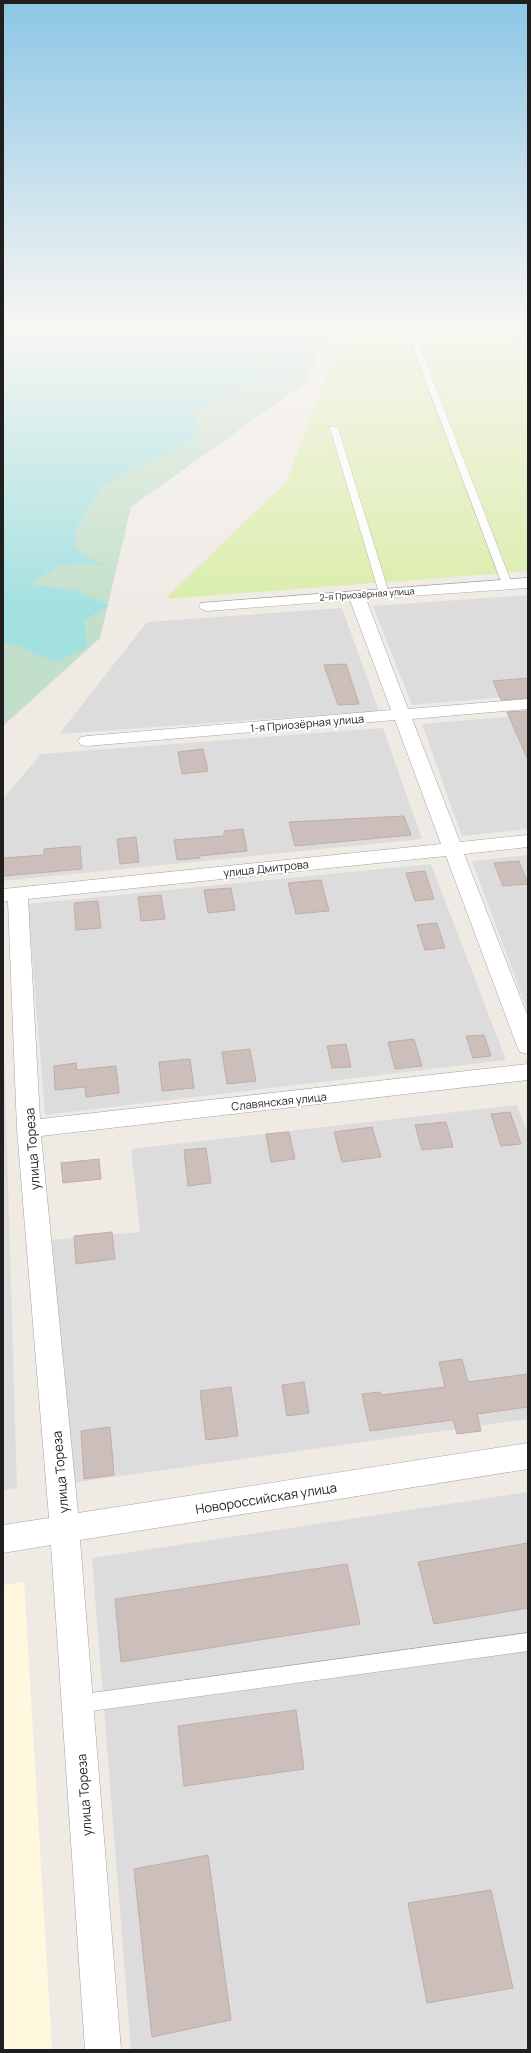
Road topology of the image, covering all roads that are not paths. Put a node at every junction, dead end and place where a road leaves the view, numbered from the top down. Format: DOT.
graph roads {
  1 [pos="445,422"];
  2 [pos="334,428"];
  3 [pos="528,583"];
  4 [pos="507,584"];
  5 [pos="384,593"];
  6 [pos="356,595"];
  7 [pos="207,606"];
  8 [pos="528,704"];
  9 [pos="403,715"];
  10 [pos="86,741"];
  11 [pos="528,841"];
  12 [pos="453,849"];
  13 [pos="11,895"];
  14 [pos="528,1046"];
  15 [pos="528,1072"];
  16 [pos="29,1129"];
  17 [pos="528,1456"];
  18 [pos="65,1530"];
  19 [pos="3,1539"];
  20 [pos="528,1642"];
  21 [pos="77,1704"];
  22 [pos="103,2050"];
  1 -- 4 [label="lane"];
  2 -- 5 [label="lane"];
  3 -- 4 [label="street, 2-я Приозёрная улица"];
  4 -- 5 [label="street, 2-я Приозёрная улица"];
  5 -- 6 [label="street, 2-я Приозёрная улица"];
  6 -- 7 [label="street, 2-я Приозёрная улица"];
  6 -- 9 [label="street"];
  8 -- 9 [label="street, 1-я Приозёрная улица"];
  9 -- 10 [label="street, 1-я Приозёрная улица"];
  9 -- 12 [label="street"];
  11 -- 12 [label="street, улица Дмитрова"];
  12 -- 13 [label="street, улица Дмитрова"];
  12 -- 14 [label="street"];
  13 -- 16 [label="street, улица Тореза"];
  15 -- 16 [label="street, Славянская улица"];
  16 -- 18 [label="street, улица Тореза"];
  17 -- 18 [label="street, Новороссийская улица"];
  18 -- 19 [label="street, Новороссийская улица"];
  18 -- 21 [label="street, улица Тореза"];
  20 -- 21 [label="lane"];
  21 -- 22 [label="street, улица Тореза"];
}
